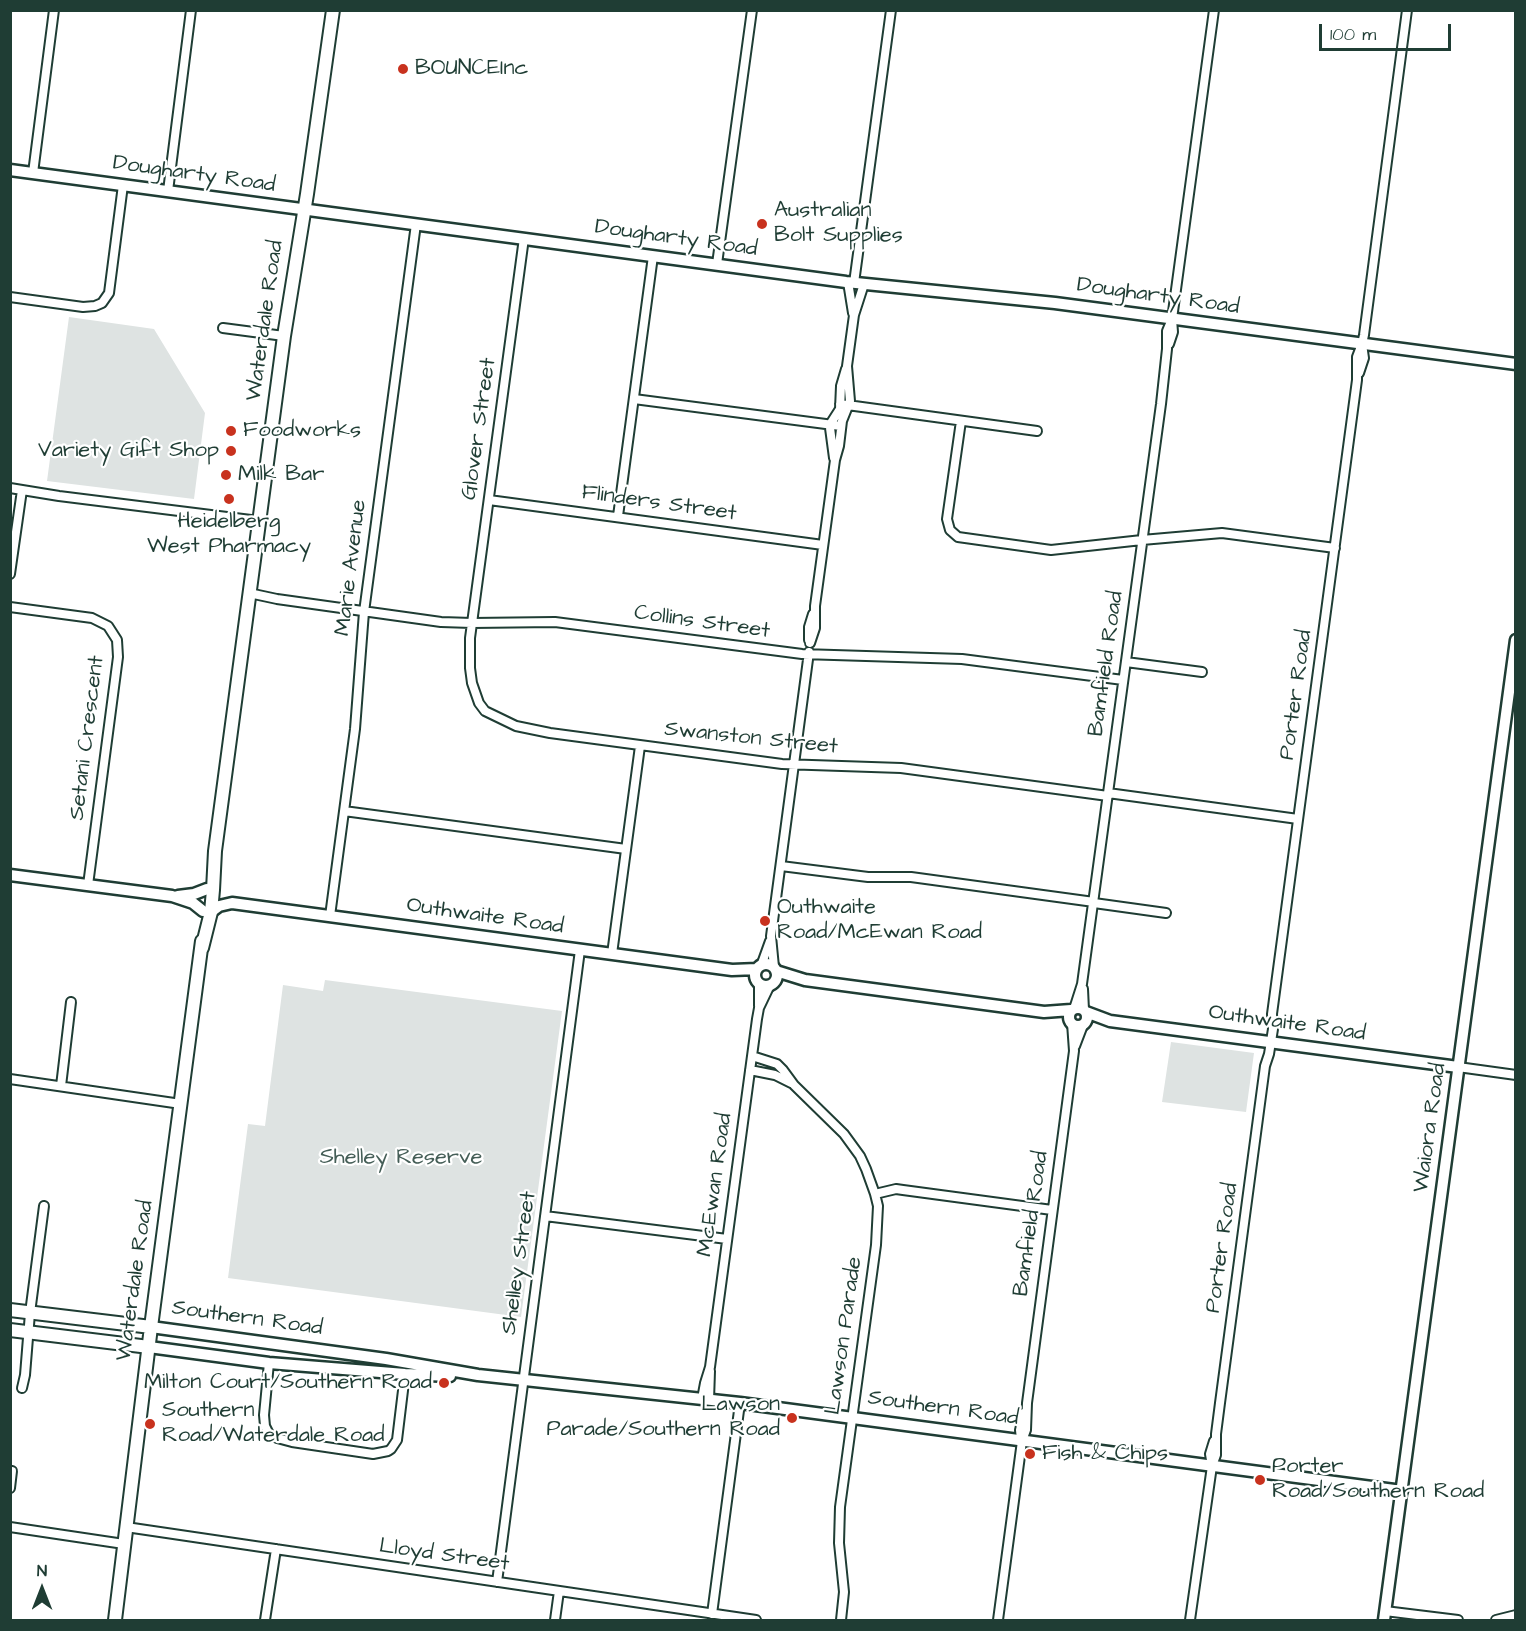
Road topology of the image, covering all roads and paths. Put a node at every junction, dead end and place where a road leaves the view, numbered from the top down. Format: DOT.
graph roads {
  1 [pos="54,10"];
  2 [pos="191,10"];
  3 [pos="333,10"];
  4 [pos="752,10"];
  5 [pos="891,10"];
  6 [pos="1214,10"];
  7 [pos="1407,10"];
  8 [pos="10,170"];
  9 [pos="33,173"];
  10 [pos="123,185"];
  11 [pos="168,191"];
  12 [pos="304,209"];
  13 [pos="416,224"];
  14 [pos="524,238"];
  15 [pos="653,256"];
  16 [pos="717,264"];
  17 [pos="855,283"];
  18 [pos="10,297"];
  19 [pos="854,315"];
  20 [pos="1172,319"];
  21 [pos="224,328"];
  22 [pos="284,336"];
  23 [pos="1362,344"];
  24 [pos="1515,364"];
  25 [pos="847,366"];
  26 [pos="634,399"];
  27 [pos="840,404"];
  28 [pos="850,406"];
  29 [pos="961,420"];
  30 [pos="830,425"];
  31 [pos="841,426"];
  32 [pos="1037,431"];
  33 [pos="835,460"];
  34 [pos="10,488"];
  35 [pos="22,490"];
  36 [pos="489,500"];
  37 [pos="618,516"];
  38 [pos="259,521"];
  39 [pos="1142,540"];
  40 [pos="823,545"];
  41 [pos="1335,548"];
  42 [pos="10,574"];
  43 [pos="249,596"];
  44 [pos="10,607"];
  45 [pos="364,612"];
  46 [pos="472,623"];
  47 [pos="1515,640"];
  48 [pos="808,654"];
  49 [pos="1125,662"];
  50 [pos="1202,672"];
  51 [pos="1123,680"];
  52 [pos="640,746"];
  53 [pos="794,765"];
  54 [pos="1108,795"];
  55 [pos="344,811"];
  56 [pos="1298,819"];
  57 [pos="626,849"];
  58 [pos="781,866"];
  59 [pos="10,875"];
  60 [pos="88,885"];
  61 [pos="210,890"];
  62 [pos="172,896"];
  63 [pos="1094,902"];
  64 [pos="231,903"];
  65 [pos="207,912"];
  66 [pos="1166,913"];
  67 [pos="330,916"];
  68 [pos="771,936"];
  69 [pos="580,950"];
  70 [pos="612,954"];
  71 [pos="766,975"];
  72 [pos="71,1002"];
  73 [pos="1078,1017"];
  74 [pos="1269,1041"];
  75 [pos="752,1056"];
  76 [pos="1458,1067"];
  77 [pos="750,1070"];
  78 [pos="1515,1075"];
  79 [pos="10,1079"];
  80 [pos="794,1085"];
  81 [pos="61,1086"];
  82 [pos="181,1104"];
  83 [pos="876,1194"];
  84 [pos="44,1206"];
  85 [pos="1053,1210"];
  86 [pos="545,1216"];
  87 [pos="727,1239"];
  88 [pos="10,1310"];
  89 [pos="30,1313"];
  90 [pos="151,1327"];
  91 [pos="10,1330"];
  92 [pos="29,1332"];
  93 [pos="149,1347"];
  94 [pos="269,1363"];
  95 [pos="405,1374"];
  96 [pos="478,1375"];
  97 [pos="523,1380"];
  98 [pos="22,1388"];
  99 [pos="706,1399"];
  100 [pos="740,1403"];
  101 [pos="853,1418"];
  102 [pos="1022,1441"];
  103 [pos="1212,1466"];
  104 [pos="12,1471"];
  105 [pos="10,1488"];
  106 [pos="1402,1491"];
  107 [pos="10,1527"];
  108 [pos="126,1527"];
  109 [pos="124,1545"];
  110 [pos="276,1549"];
  111 [pos="497,1582"];
  112 [pos="559,1591"];
  113 [pos="712,1614"];
  114 [pos="1515,1615"];
  115 [pos="1384,1616"];
  116 [pos="115,1620"];
  117 [pos="266,1620"];
  118 [pos="555,1620"];
  119 [pos="756,1620"];
  120 [pos="841,1620"];
  121 [pos="998,1620"];
  122 [pos="1190,1620"];
  123 [pos="1458,1620"];
  124 [pos="1496,1620"];
  1 -- 9 [label="street"];
  2 -- 11 [label="street"];
  3 -- 12 [label="main road, Waterdale Road"];
  4 -- 16 [label="street"];
  5 -- 17 [label="street, McEwan Road"];
  6 -- 20 [label="street, Bamfield Road"];
  7 -- 23 [label="street, Porter Road"];
  8 -- 9 [label="street, Dougharty Road"];
  9 -- 10 [label="street, Dougharty Road"];
  10 -- 11 [label="street, Dougharty Road"];
  10 -- 18 [label="street"];
  11 -- 12 [label="street, Dougharty Road"];
  12 -- 13 [label="street, Dougharty Road"];
  12 -- 22 [label="main road, Waterdale Road"];
  13 -- 14 [label="street, Dougharty Road"];
  13 -- 45 [label="street, Marie Avenue"];
  14 -- 15 [label="street, Dougharty Road"];
  14 -- 36 [label="street, Glover Street"];
  15 -- 16 [label="street, Dougharty Road"];
  15 -- 26 [label="street"];
  16 -- 17 [label="street, Dougharty Road"];
  17 -- 19 [label="street, McEwan Road"];
  17 -- 19 [label="street, McEwan Road"];
  17 -- 20 [label="street, Dougharty Road"];
  19 -- 25 [label="street, McEwan Road"];
  20 -- 23 [label="street, Dougharty Road"];
  20 -- 39 [label="street, Bamfield Road"];
  21 -- 22 [label="street"];
  22 -- 38 [label="main road, Waterdale Road"];
  23 -- 24 [label="street, Dougharty Road"];
  23 -- 41 [label="street, Porter Road"];
  25 -- 27 [label="street, McEwan Road"];
  25 -- 28 [label="street, McEwan Road"];
  26 -- 30 [label="street"];
  26 -- 37 [label="street"];
  27 -- 28 [label="street"];
  27 -- 30 [label="street, McEwan Road"];
  28 -- 29 [label="street"];
  28 -- 31 [label="street, McEwan Road"];
  29 -- 32 [label="street"];
  29 -- 39 [label="street"];
  30 -- 31 [label="street"];
  30 -- 33 [label="street, McEwan Road"];
  31 -- 33 [label="street, McEwan Road"];
  33 -- 40 [label="street, McEwan Road"];
  34 -- 35 [label="street"];
  35 -- 38 [label="street"];
  35 -- 42 [label="street"];
  36 -- 37 [label="street, Flinders Street"];
  36 -- 46 [label="street, Glover Street"];
  37 -- 40 [label="street, Flinders Street"];
  38 -- 43 [label="main road, Waterdale Road"];
  39 -- 41 [label="street"];
  39 -- 49 [label="street, Bamfield Road"];
  40 -- 48 [label="street, McEwan Road"];
  41 -- 56 [label="street, Porter Road"];
  43 -- 45 [label="street, Collins Street"];
  43 -- 61 [label="main road, Waterdale Road"];
  44 -- 60 [label="street, Setani Crescent"];
  45 -- 46 [label="street, Collins Street"];
  45 -- 55 [label="street, Marie Avenue"];
  46 -- 48 [label="street, Collins Street"];
  46 -- 52 [label="street, Swanston Street"];
  47 -- 76 [label="street, Waiora Road"];
  48 -- 51 [label="street, Collins Street"];
  48 -- 53 [label="street, McEwan Road"];
  49 -- 50 [label="street"];
  49 -- 51 [label="street, Bamfield Road"];
  51 -- 54 [label="street, Bamfield Road"];
  52 -- 53 [label="street, Swanston Street"];
  52 -- 57 [label="street"];
  53 -- 54 [label="street, Swanston Street"];
  53 -- 58 [label="street, McEwan Road"];
  54 -- 56 [label="street, Swanston Street"];
  54 -- 63 [label="street, Bamfield Road"];
  55 -- 57 [label="street"];
  55 -- 67 [label="street, Marie Avenue"];
  56 -- 74 [label="street, Porter Road"];
  57 -- 70 [label="street"];
  58 -- 63 [label="street"];
  58 -- 68 [label="street, McEwan Road"];
  59 -- 60 [label="street"];
  60 -- 62 [label="street"];
  61 -- 62 [label="street"];
  61 -- 64 [label="street, Outhwaite Road"];
  61 -- 65 [label="main road, Waterdale Road"];
  62 -- 65 [label="street"];
  63 -- 66 [label="street"];
  63 -- 73 [label="street, Bamfield Road"];
  64 -- 65 [label="street"];
  64 -- 67 [label="street, Outhwaite Road"];
  65 -- 82 [label="main road, Waterdale Road"];
  67 -- 69 [label="street, Outhwaite Road"];
  68 -- 71 [label="street, McEwan Road"];
  68 -- 71 [label="street, McEwan Road"];
  69 -- 70 [label="street, Outhwaite Road"];
  69 -- 86 [label="street, Shelley Street"];
  70 -- 71 [label="street, Outhwaite Road"];
  71 -- 73 [label="street, Outhwaite Road"];
  71 -- 75 [label="street, McEwan Road"];
  72 -- 81 [label="street"];
  73 -- 74 [label="street, Outhwaite Road"];
  73 -- 85 [label="street, Bamfield Road"];
  74 -- 76 [label="street, Outhwaite Road"];
  74 -- 103 [label="street, Porter Road"];
  75 -- 77 [label="street, McEwan Road"];
  75 -- 80 [label="street, Lawson Parade"];
  76 -- 78 [label="street"];
  76 -- 106 [label="street, Waiora Road"];
  77 -- 80 [label="street, Lawson Parade"];
  77 -- 87 [label="street, McEwan Road"];
  79 -- 81 [label="street"];
  80 -- 83 [label="street, Lawson Parade"];
  81 -- 82 [label="street"];
  82 -- 90 [label="main road, Waterdale Road"];
  83 -- 85 [label="street"];
  83 -- 101 [label="street, Lawson Parade"];
  84 -- 89 [label="street"];
  85 -- 102 [label="street, Bamfield Road"];
  86 -- 87 [label="street"];
  86 -- 97 [label="street, Shelley Street"];
  87 -- 99 [label="street, McEwan Road"];
  88 -- 89 [label="main road, Southern Road"];
  89 -- 90 [label="main road, Southern Road"];
  89 -- 92 [label="street"];
  90 -- 93 [label="main road, Waterdale Road"];
  90 -- 96 [label="street, Southern Road"];
  91 -- 92 [label="main road, Southern Road"];
  92 -- 93 [label="main road, Southern Road"];
  92 -- 98 [label="street"];
  93 -- 94 [label="street, Southern Road"];
  93 -- 108 [label="main road, Waterdale Road"];
  94 -- 95 [label="street, Southern Road"];
  94 -- 95 [label="street"];
  95 -- 96 [label="street, Southern Road"];
  96 -- 97 [label="street, Southern Road"];
  97 -- 99 [label="street, Southern Road"];
  97 -- 111 [label="street, Shelley Street"];
  99 -- 100 [label="street, Southern Road"];
  100 -- 101 [label="street, Southern Road"];
  100 -- 113 [label="street"];
  101 -- 102 [label="street, Southern Road"];
  101 -- 120 [label="street, Lawson Parade"];
  102 -- 103 [label="street, Southern Road"];
  102 -- 121 [label="street, Bamfield Road"];
  103 -- 106 [label="street, Southern Road"];
  103 -- 122 [label="street, Porter Road"];
  104 -- 105 [label="street"];
  106 -- 115 [label="street, Waiora Road"];
  107 -- 109 [label="street"];
  108 -- 109 [label="main road, Waterdale Road"];
  108 -- 110 [label="street, Lloyd Street"];
  109 -- 116 [label="main road, Waterdale Road"];
  110 -- 111 [label="street, Lloyd Street"];
  110 -- 117 [label="street"];
  111 -- 112 [label="street, Lloyd Street"];
  112 -- 113 [label="street, Lloyd Street"];
  112 -- 118 [label="street"];
  113 -- 119 [label="street, Lloyd Street"];
  114 -- 124 [label="street"];
  115 -- 123 [label="street"];
}
